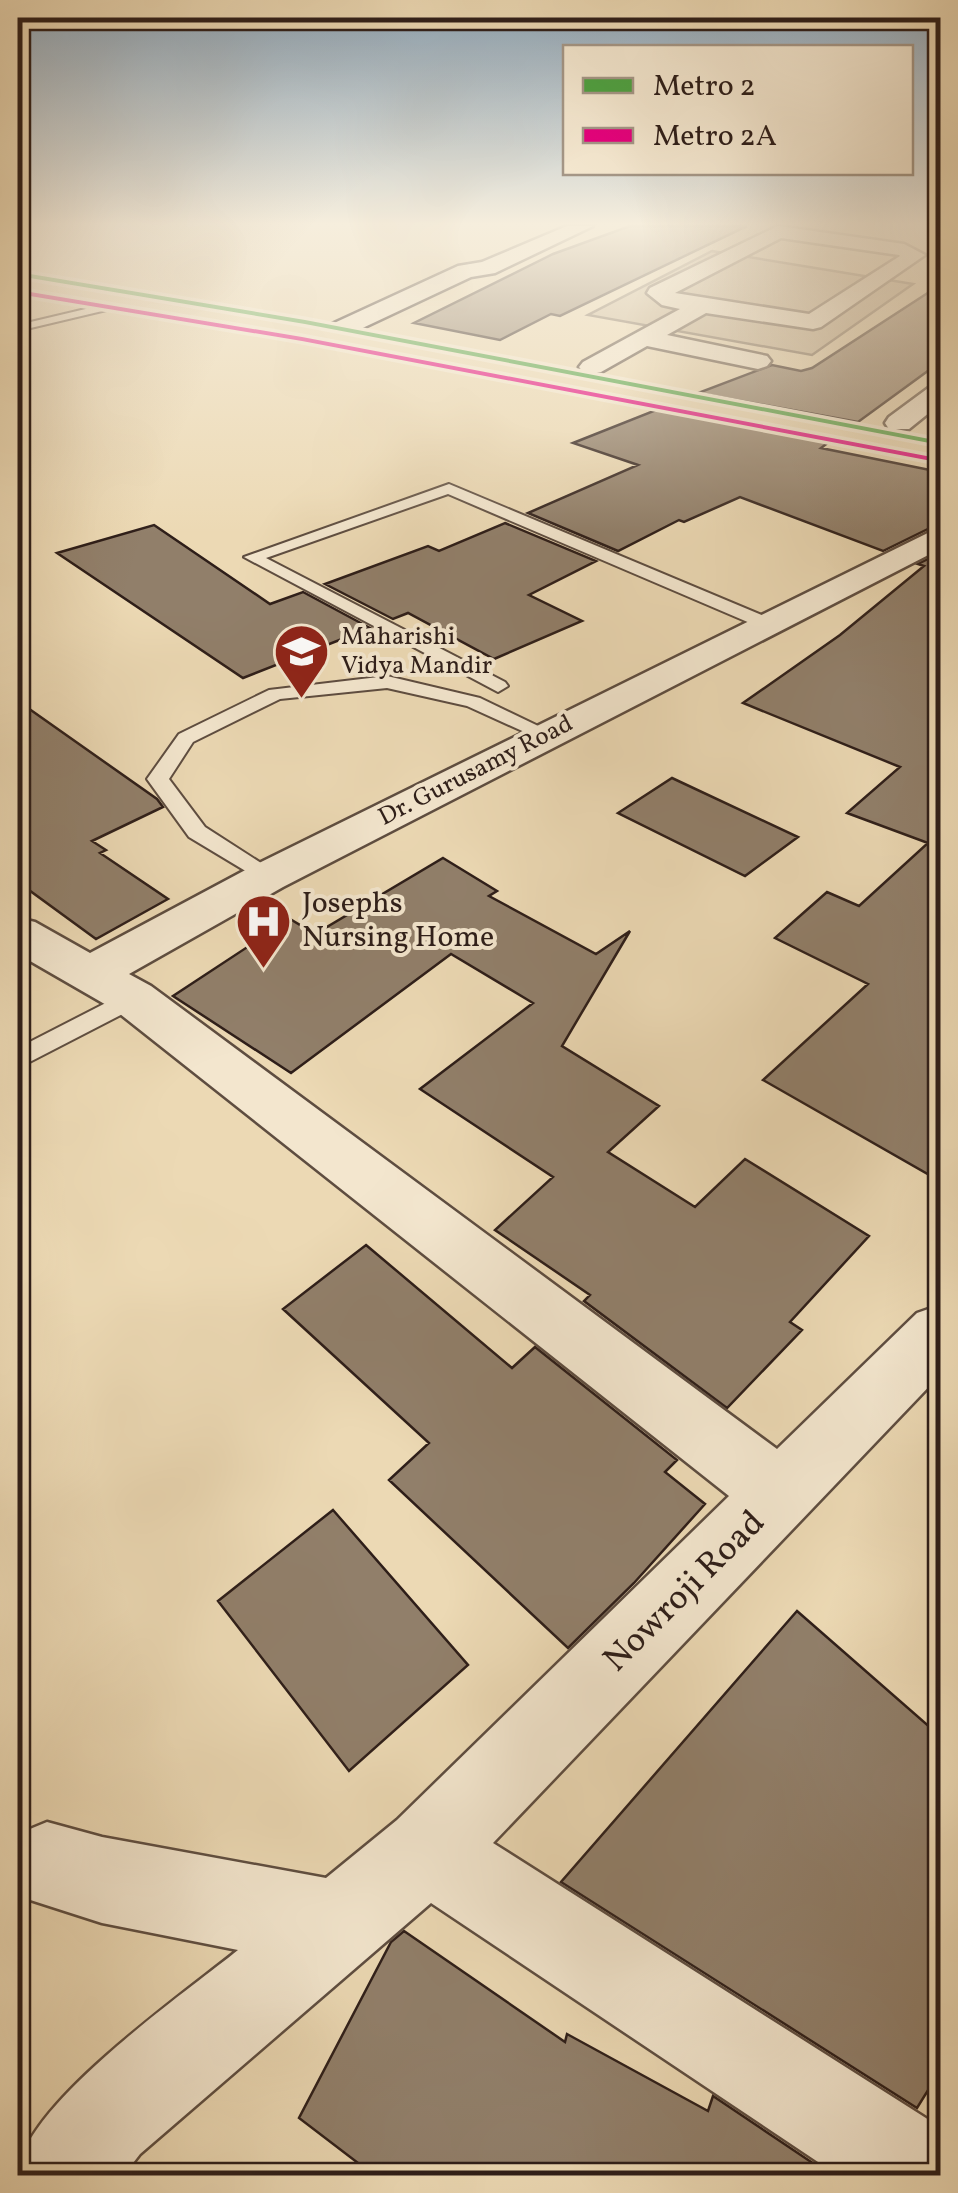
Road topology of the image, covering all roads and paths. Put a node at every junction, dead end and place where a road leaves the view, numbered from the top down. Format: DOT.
graph roads {
  1 [pos="332,328"];
  2 [pos="338,328"];
  3 [pos="357,328"];
  4 [pos="661,328"];
  5 [pos="351,331"];
  6 [pos="643,338"];
  7 [pos="758,361"];
  8 [pos="592,367"];
  9 [pos="940,392"];
  10 [pos="899,423"];
  11 [pos="940,431"];
  12 [pos="940,450"];
  13 [pos="940,538"];
  14 [pos="770,625"];
  15 [pos="498,686"];
  16 [pos="547,735"];
  17 [pos="267,877"];
  18 [pos="26,945"];
  19 [pos="111,986"];
  20 [pos="18,1059"];
  21 [pos="940,1332"];
  22 [pos="782,1495"];
  23 [pos="428,1850"];
  24 [pos="47,1865"];
  25 [pos="341,1925"];
  26 [pos="60,2176"];
  27 [pos="927,2176"];
  1 -- 5 [label="main road"];
  2 -- 5 [label="main road"];
  3 -- 5 [label="street"];
  4 -- 6 [label="street"];
  5 -- 8 [label="main road"];
  5 -- 12 [label="main road"];
  6 -- 7 [label="street"];
  6 -- 8 [label="street"];
  8 -- 10 [label="main road"];
  9 -- 10 [label="street"];
  10 -- 11 [label="main road"];
  13 -- 14 [label="street, Dr. Gurusamy Road"];
  14 -- 15 [label="lane"];
  14 -- 16 [label="street, Dr. Gurusamy Road"];
  16 -- 17 [label="street, Dr. Gurusamy Road"];
  16 -- 17 [label="lane"];
  17 -- 19 [label="street, Dr. Gurusamy Road"];
  18 -- 19 [label="street"];
  19 -- 20 [label="lane"];
  19 -- 22 [label="street"];
  21 -- 22 [label="street, Nowroji Road"];
  22 -- 23 [label="street, Nowroji Road"];
  23 -- 25 [label="street, Nowroji Road"];
  23 -- 27 [label="street"];
  24 -- 25 [label="street"];
  25 -- 26 [label="street, Nowroji Road"];
}
